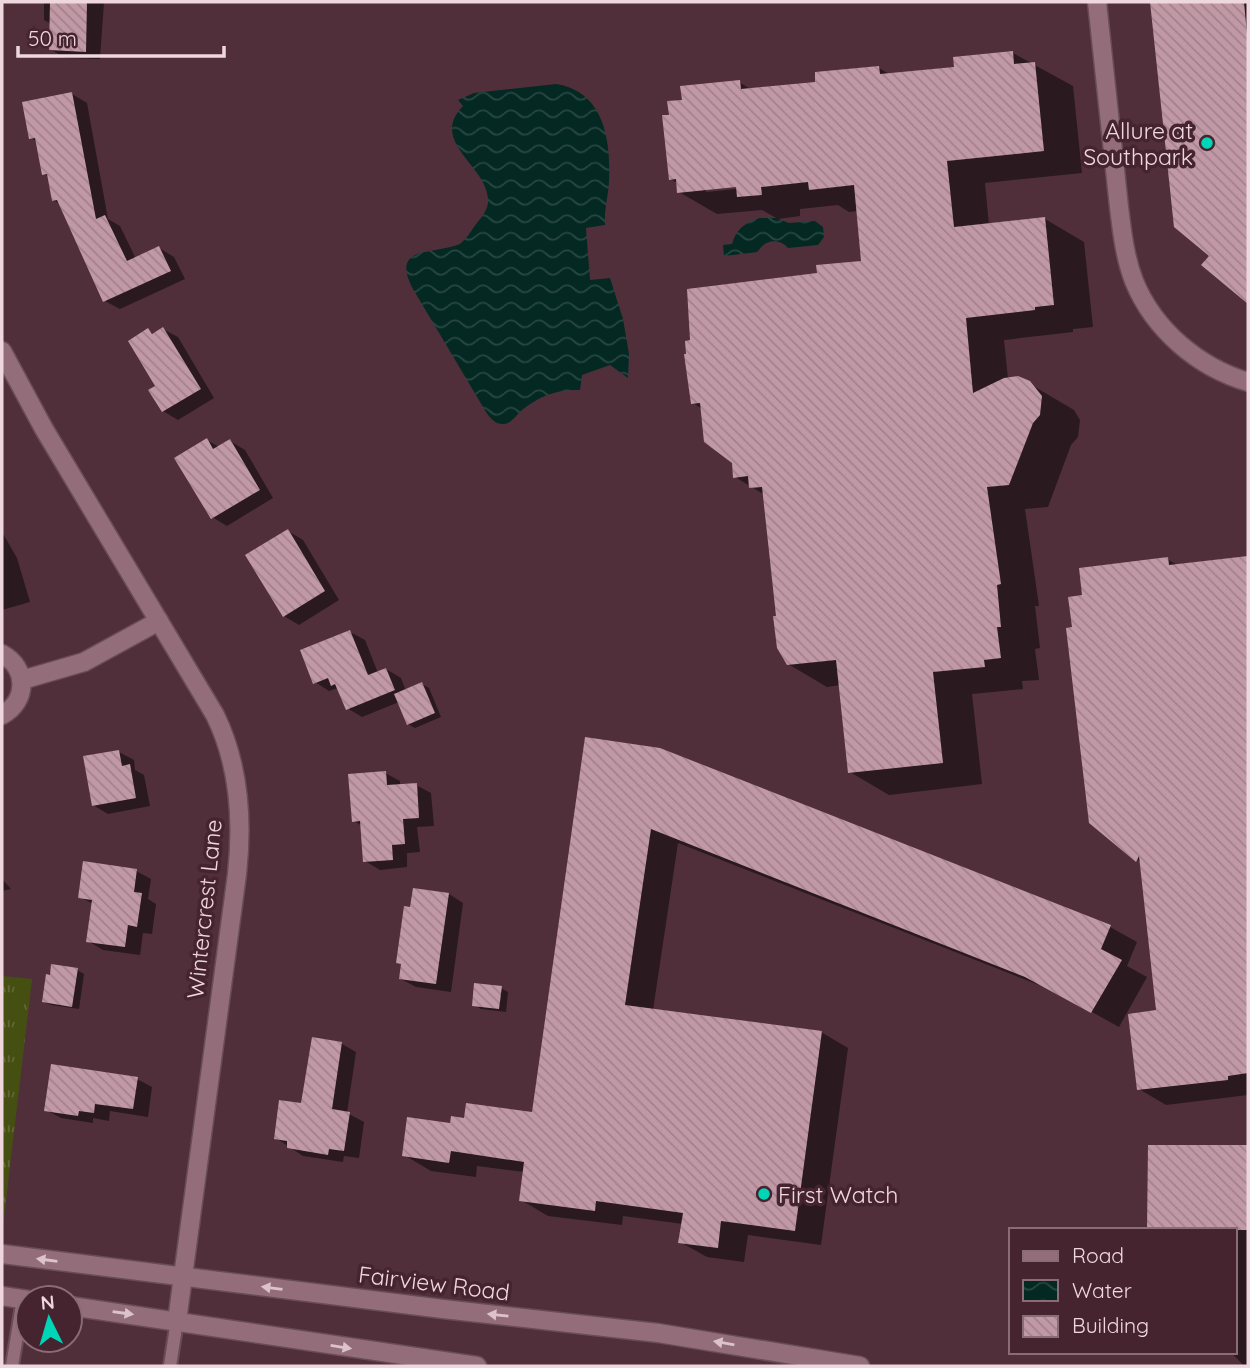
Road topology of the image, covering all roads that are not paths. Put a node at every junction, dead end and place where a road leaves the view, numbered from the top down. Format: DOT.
graph roads {
  1 [pos="1097,2"];
  2 [pos="2,351"];
  3 [pos="1248,382"];
  4 [pos="159,621"];
  5 [pos="2,654"];
  6 [pos="22,680"];
  7 [pos="2,715"];
  8 [pos="2,1254"];
  9 [pos="182,1278"];
  10 [pos="84,1308"];
  11 [pos="177,1321"];
  12 [pos="789,1360"];
  13 [pos="170,1366"];
  14 [pos="477,1366"];
  15 [pos="860,1366"];
  1 -- 3 [label="street"];
  2 -- 4 [label="street, Wintercrest Lane"];
  4 -- 6 [label="street"];
  4 -- 9 [label="street, Wintercrest Lane"];
  5 -- 6 [label="street"];
  6 -- 7 [label="street"];
  9 -- 8 [label="street, Fairview Road, one-way"];
  9 -- 11 [label="street, Wintercrest Lane"];
  12 -- 9 [label="street, Fairview Road, one-way"];
  10 -- 11 [label="street, one-way"];
  11 -- 13 [label="lane"];
  11 -- 14 [label="street, one-way"];
  12 -- 15 [label="street, Fairview Road"];
}
